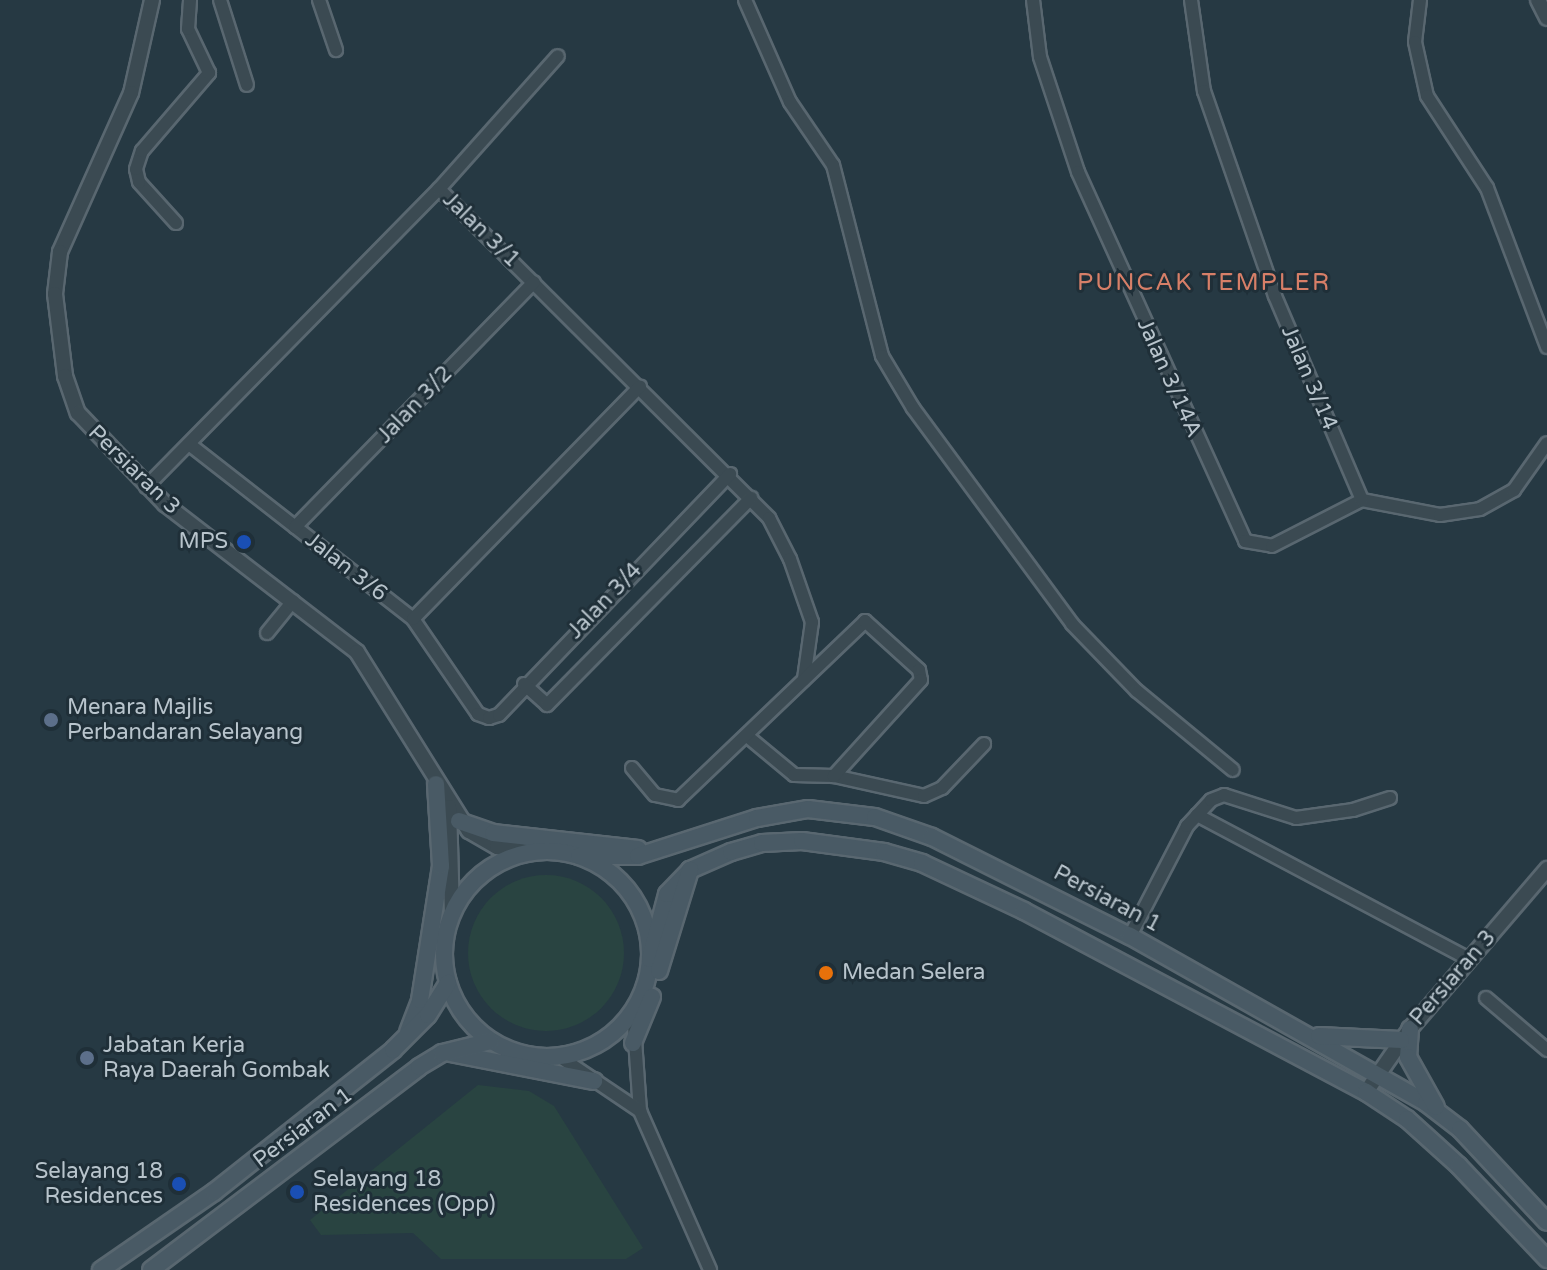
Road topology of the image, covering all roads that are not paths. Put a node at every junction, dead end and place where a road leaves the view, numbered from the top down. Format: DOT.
graph roads {
  1 [pos="152,0"];
  2 [pos="190,0"];
  3 [pos="220,0"];
  4 [pos="319,0"];
  5 [pos="745,0"];
  6 [pos="1033,0"];
  7 [pos="1191,0"];
  8 [pos="1420,0"];
  9 [pos="1538,0"];
  10 [pos="1547,18"];
  11 [pos="336,50"];
  12 [pos="558,56"];
  13 [pos="247,85"];
  14 [pos="439,189"];
  15 [pos="176,223"];
  16 [pos="534,282"];
  17 [pos="1547,347"];
  18 [pos="640,386"];
  19 [pos="1547,443"];
  20 [pos="189,444"];
  21 [pos="730,474"];
  22 [pos="146,487"];
  23 [pos="751,498"];
  24 [pos="1362,500"];
  25 [pos="295,527"];
  26 [pos="293,601"];
  27 [pos="413,619"];
  28 [pos="267,633"];
  29 [pos="804,679"];
  30 [pos="524,684"];
  31 [pos="478,714"];
  32 [pos="747,736"];
  33 [pos="984,744"];
  34 [pos="632,768"];
  35 [pos="1233,770"];
  36 [pos="834,776"];
  37 [pos="436,784"];
  38 [pos="1390,798"];
  39 [pos="448,803"];
  40 [pos="1197,815"];
  41 [pos="459,821"];
  42 [pos="664,850"];
  43 [pos="530,852"];
  44 [pos="579,856"];
  45 [pos="1547,869"];
  46 [pos="690,870"];
  47 [pos="452,915"];
  48 [pos="1130,936"];
  49 [pos="650,959"];
  50 [pos="1469,959"];
  51 [pos="448,983"];
  52 [pos="1486,998"];
  53 [pos="633,1011"];
  54 [pos="1405,1035"];
  55 [pos="1314,1036"];
  56 [pos="404,1041"];
  57 [pos="491,1041"];
  58 [pos="633,1043"];
  59 [pos="1547,1050"];
  60 [pos="442,1053"];
  61 [pos="560,1057"];
  62 [pos="1378,1073"];
  63 [pos="594,1081"];
  64 [pos="1366,1092"];
  65 [pos="640,1111"];
  66 [pos="1441,1115"];
  67 [pos="1547,1222"];
  68 [pos="155,1235"];
  69 [pos="1547,1259"];
  70 [pos="101,1270"];
  71 [pos="120,1270"];
  72 [pos="151,1270"];
  73 [pos="710,1270"];
  1 -- 22 [label="street, Persiaran 3"];
  2 -- 15 [label="street"];
  3 -- 13 [label="street"];
  4 -- 11 [label="street"];
  5 -- 35 [label="street"];
  6 -- 24 [label="street, Jalan 3/14A"];
  7 -- 24 [label="street, Jalan 3/14"];
  8 -- 17 [label="street"];
  9 -- 10 [label="street"];
  12 -- 14 [label="street"];
  14 -- 16 [label="street, Jalan 3/1"];
  14 -- 20 [label="street, Jalan 3/1"];
  16 -- 18 [label="street, Jalan 3/1"];
  16 -- 25 [label="street, Jalan 3/2"];
  18 -- 21 [label="street, Jalan 3/1"];
  18 -- 27 [label="street"];
  19 -- 24 [label="street"];
  20 -- 22 [label="street, Jalan 3/1"];
  20 -- 25 [label="street, Jalan 3/6"];
  21 -- 23 [label="street, Jalan 3/1"];
  21 -- 30 [label="street, Jalan 3/4"];
  22 -- 26 [label="street, Persiaran 3"];
  23 -- 29 [label="street, Jalan 3/1"];
  23 -- 30 [label="street"];
  25 -- 27 [label="street, Jalan 3/6"];
  26 -- 28 [label="street"];
  26 -- 37 [label="street, Persiaran 3"];
  27 -- 31 [label="street, Jalan 3/6"];
  29 -- 32 [label="street"];
  29 -- 36 [label="street"];
  30 -- 31 [label="street, Jalan 3/4"];
  32 -- 34 [label="street"];
  32 -- 36 [label="street"];
  33 -- 36 [label="street"];
  37 -- 39 [label="street, Persiaran 3"];
  37 -- 56 [label="main road"];
  38 -- 40 [label="street"];
  39 -- 41 [label="street, Persiaran 3"];
  39 -- 47 [label="street"];
  40 -- 48 [label="street"];
  40 -- 50 [label="street"];
  41 -- 42 [label="main road"];
  41 -- 43 [label="street, Persiaran 3"];
  42 -- 44 [label="main road, Persiaran 1"];
  42 -- 48 [label="main road, Persiaran 1"];
  43 -- 44 [label="main road"];
  43 -- 47 [label="main road"];
  44 -- 49 [label="main road"];
  45 -- 50 [label="street, Persiaran 3"];
  46 -- 49 [label="main road"];
  46 -- 58 [label="main road"];
  46 -- 64 [label="main road"];
  47 -- 51 [label="main road"];
  48 -- 55 [label="main road, Persiaran 1"];
  49 -- 53 [label="main road"];
  50 -- 54 [label="street, Persiaran 3"];
  51 -- 56 [label="main road, Persiaran 1"];
  51 -- 57 [label="main road"];
  52 -- 59 [label="street"];
  53 -- 58 [label="street"];
  53 -- 61 [label="main road"];
  54 -- 55 [label="main road"];
  54 -- 62 [label="street, Persiaran 3"];
  54 -- 66 [label="main road"];
  55 -- 62 [label="main road, Persiaran 1"];
  56 -- 68 [label="main road, Persiaran 1"];
  57 -- 60 [label="main road, Persiaran 1"];
  57 -- 61 [label="main road"];
  58 -- 65 [label="street"];
  60 -- 63 [label="main road"];
  60 -- 72 [label="main road, Persiaran 1"];
  61 -- 63 [label="street"];
  62 -- 64 [label="street, Persiaran 3"];
  62 -- 66 [label="main road, Persiaran 1"];
  63 -- 65 [label="street"];
  64 -- 69 [label="main road"];
  65 -- 73 [label="street"];
  66 -- 67 [label="main road, Persiaran 1"];
  68 -- 70 [label="main road, Persiaran 1"];
  68 -- 71 [label="main road"];
}
